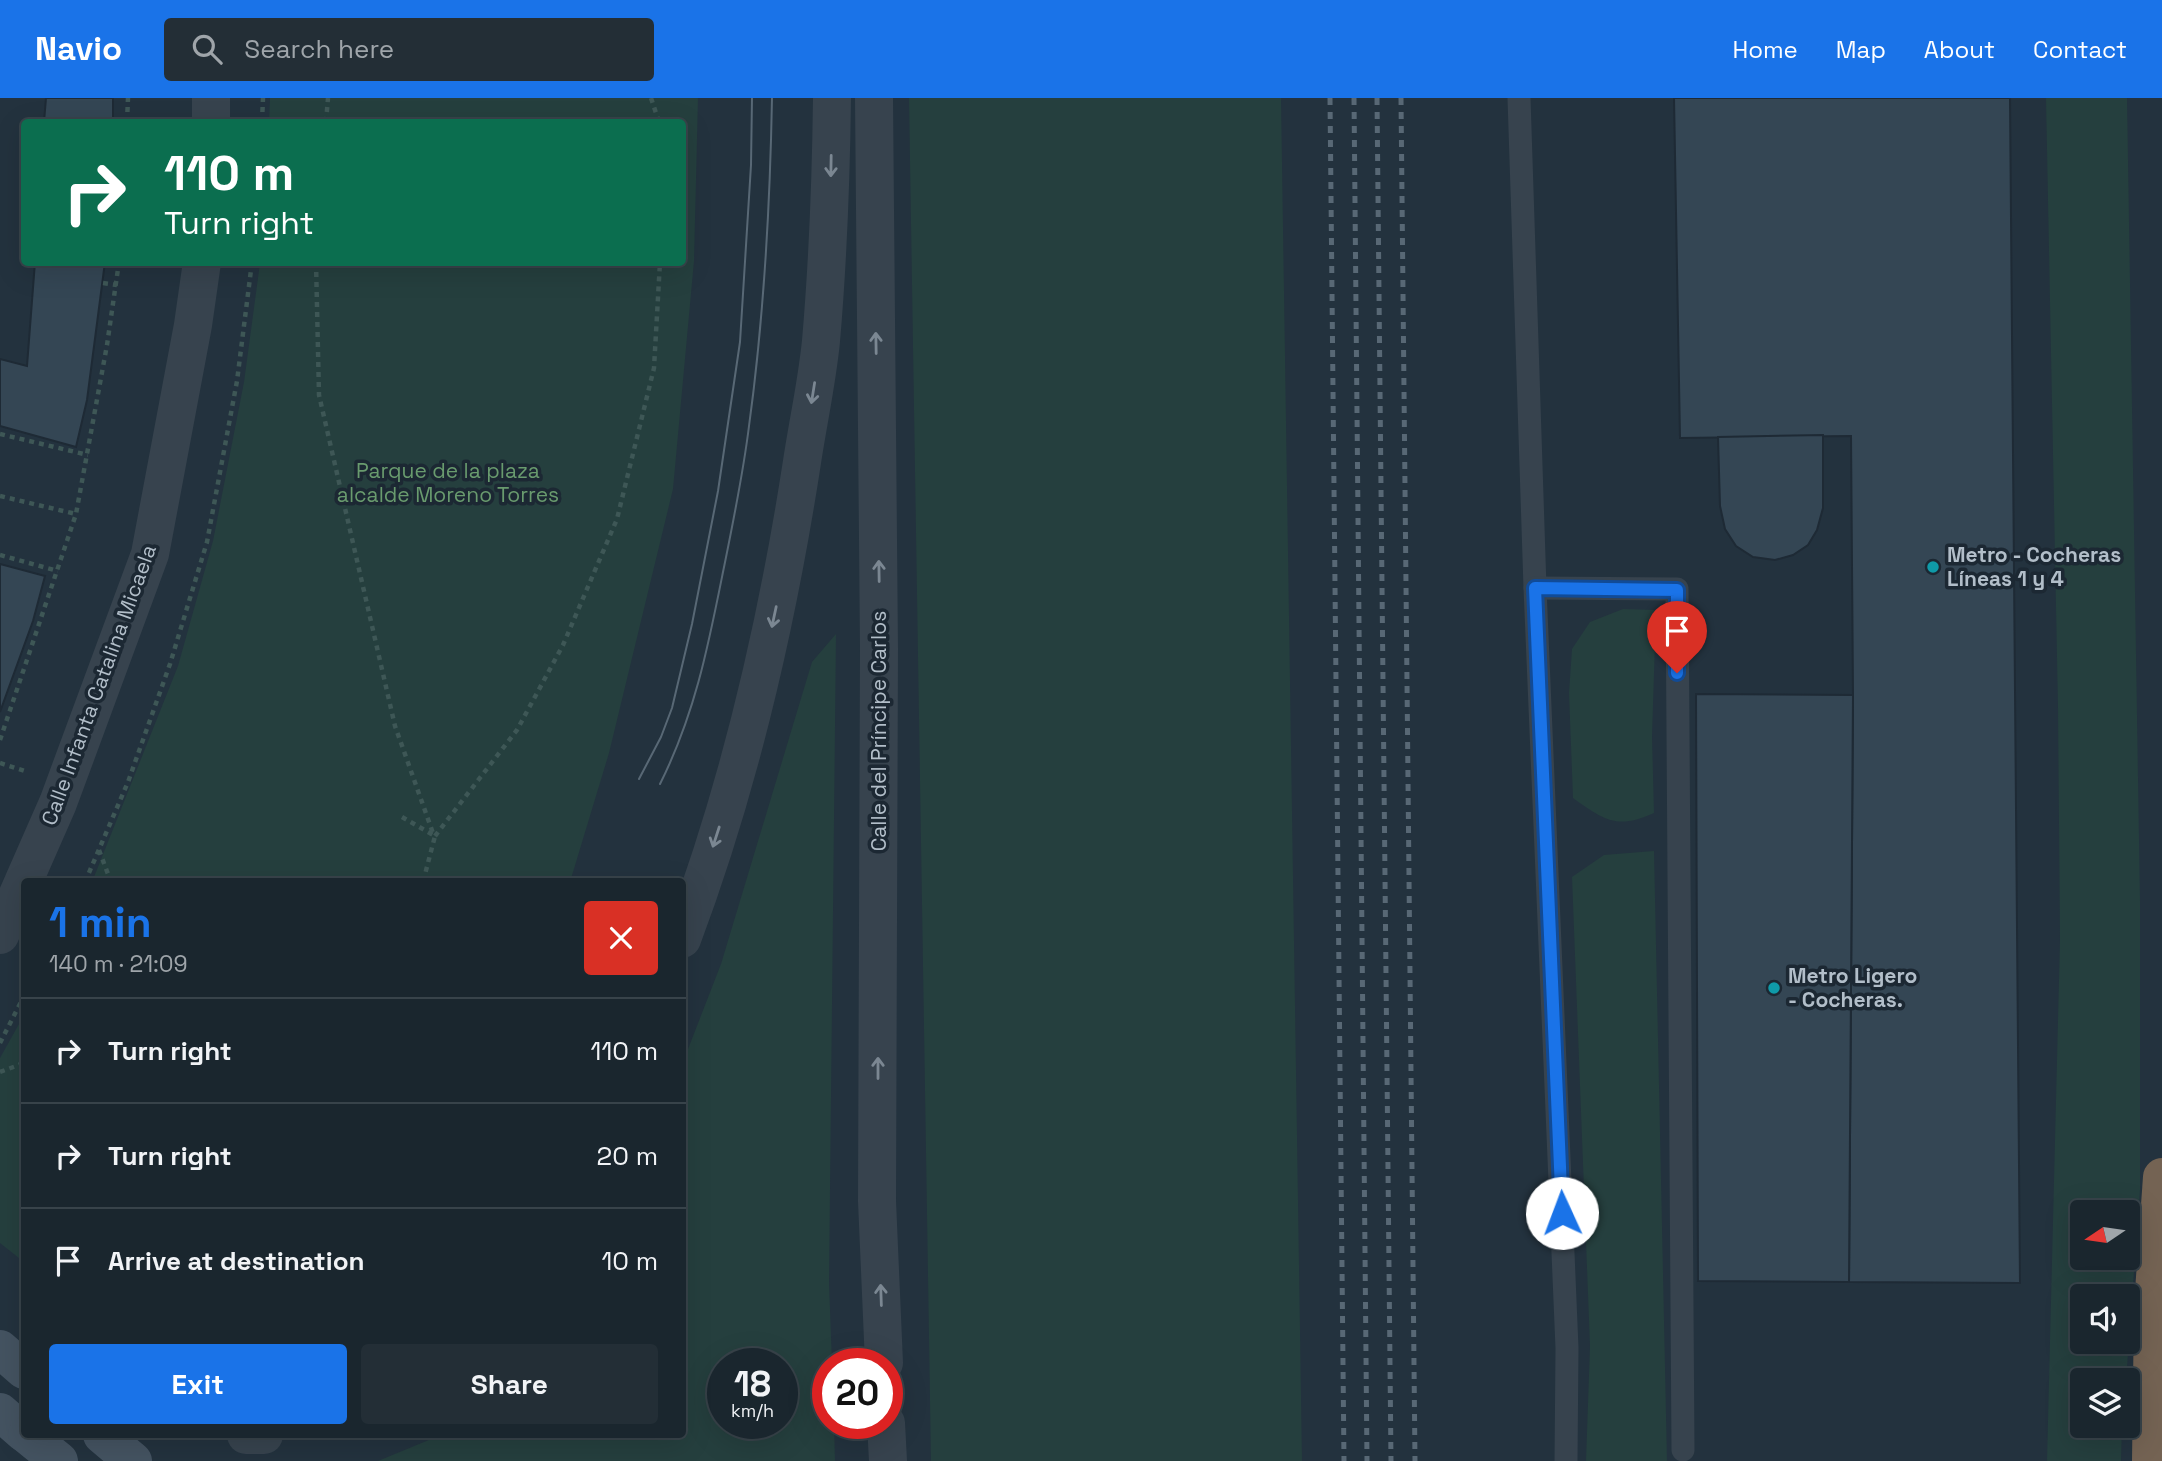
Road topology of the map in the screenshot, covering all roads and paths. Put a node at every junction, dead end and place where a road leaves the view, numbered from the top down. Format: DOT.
graph roads {
  1 [pos="128,98"];
  2 [pos="211,98"];
  3 [pos="263,98"];
  4 [pos="328,98"];
  5 [pos="650,98"];
  6 [pos="832,98"];
  7 [pos="874,98"];
  8 [pos="1519,98"];
  9 [pos="127,119"];
  10 [pos="211,119"];
  11 [pos="262,119"];
  12 [pos="326,119"];
  13 [pos="658,119"];
  14 [pos="119,266"];
  15 [pos="201,266"];
  16 [pos="316,266"];
  17 [pos="660,266"];
  18 [pos="103,283"];
  19 [pos="117,285"];
  20 [pos="0,433"];
  21 [pos="88,455"];
  22 [pos="0,496"];
  23 [pos="76,514"];
  24 [pos="0,555"];
  25 [pos="58,572"];
  26 [pos="1535,588"];
  27 [pos="3,728"];
  28 [pos="0,740"];
  29 [pos="0,763"];
  30 [pos="36,775"];
  31 [pos="402,817"];
  32 [pos="435,836"];
  33 [pos="99,850"];
  34 [pos="25,878"];
  35 [pos="110,878"];
  36 [pos="424,878"];
  37 [pos="21,887"];
  38 [pos="686,927"];
  39 [pos="0,935"];
  40 [pos="21,1002"];
  41 [pos="0,1043"];
  42 [pos="21,1064"];
  43 [pos="0,1072"];
  44 [pos="2162,1177"];
  45 [pos="883,1348"];
  46 [pos="0,1349"];
  47 [pos="21,1367"];
  48 [pos="0,1412"];
  49 [pos="21,1430"];
  50 [pos="31,1438"];
  51 [pos="106,1438"];
  52 [pos="887,1439"];
  53 [pos="1684,1450"];
  54 [pos="59,1461"];
  55 [pos="134,1461"];
  56 [pos="888,1461"];
  57 [pos="1566,1461"];
  58 [pos="2151,1461"];
  1 -- 9 [label="path"];
  2 -- 10 [label="street"];
  3 -- 11 [label="path"];
  4 -- 12 [label="path"];
  5 -- 13 [label="path"];
  6 -- 38 [label="street, one-way"];
  45 -- 7 [label="street, Calle del Príncipe Carlos, one-way"];
  8 -- 26 [label="lane"];
  14 -- 19 [label="path"];
  15 -- 34 [label="street, Calle Infanta Catalina Micaela"];
  16 -- 32 [label="path"];
  17 -- 32 [label="path"];
  18 -- 19 [label="path"];
  19 -- 21 [label="path"];
  20 -- 21 [label="path"];
  21 -- 23 [label="path"];
  22 -- 23 [label="path"];
  23 -- 25 [label="path"];
  24 -- 25 [label="path"];
  25 -- 27 [label="path"];
  26 -- 53 [label="lane"];
  26 -- 57 [label="lane"];
  27 -- 28 [label="path"];
  29 -- 30 [label="path"];
  31 -- 32 [label="path"];
  32 -- 36 [label="path"];
  33 -- 35 [label="path"];
  37 -- 39 [label="street, Calle Infanta Catalina Micaela"];
  40 -- 41 [label="path"];
  42 -- 43 [label="path"];
  44 -- 58 [label="highway"];
  46 -- 47 [label="street"];
  48 -- 49 [label="street"];
  50 -- 54 [label="street"];
  51 -- 55 [label="street"];
  52 -- 56 [label="street"];
}
